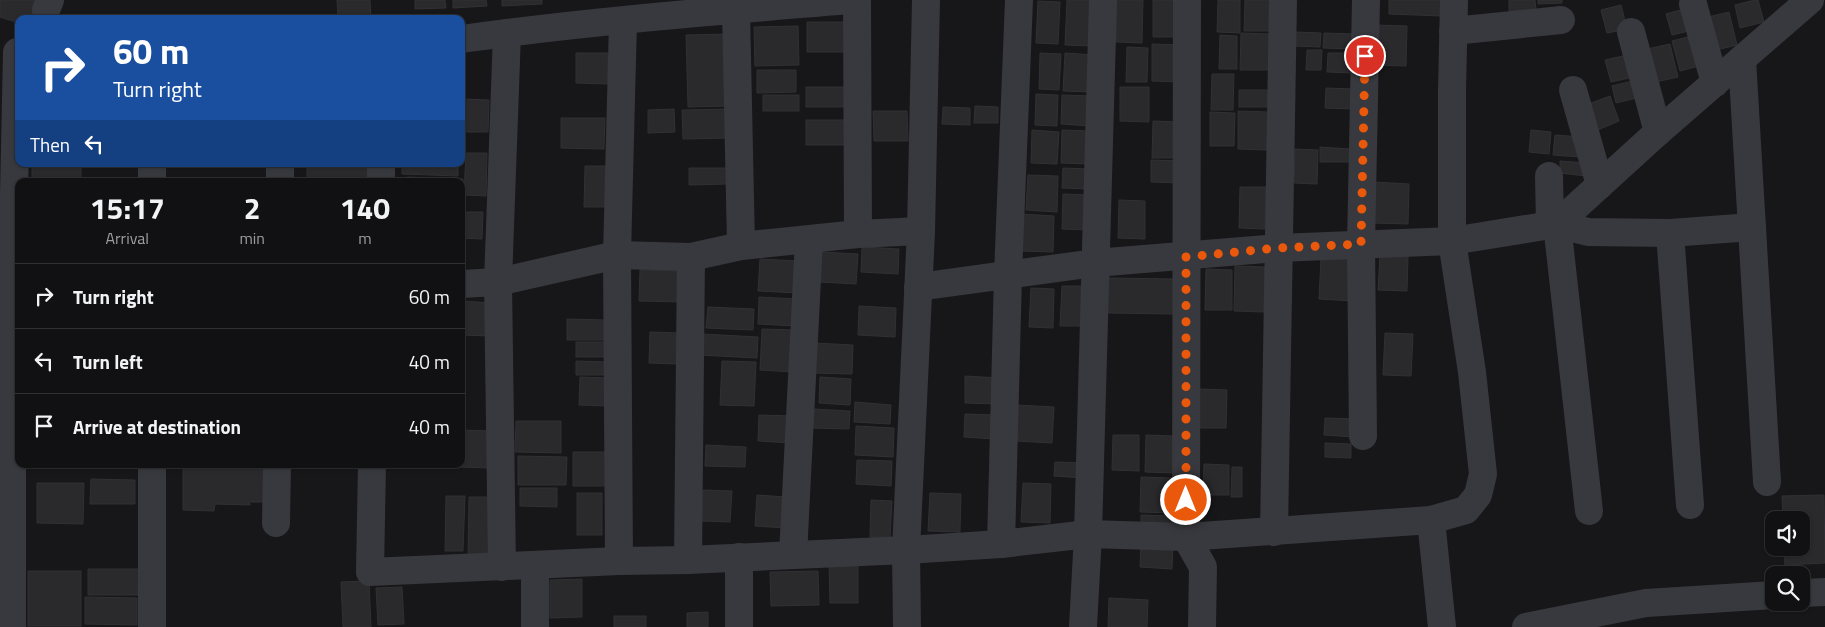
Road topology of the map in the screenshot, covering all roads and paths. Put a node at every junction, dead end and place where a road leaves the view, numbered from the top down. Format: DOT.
graph roads {
  1 [pos="849,0"];
  2 [pos="857,0"];
  3 [pos="926,0"];
  4 [pos="1019,0"];
  5 [pos="1103,0"];
  6 [pos="1187,0"];
  7 [pos="1283,0"];
  8 [pos="1366,0"];
  9 [pos="1454,0"];
  10 [pos="1810,0"];
  11 [pos="1693,4"];
  12 [pos="736,10"];
  13 [pos="1561,20"];
  14 [pos="623,21"];
  15 [pos="1453,30"];
  16 [pos="1631,32"];
  17 [pos="507,33"];
  18 [pos="465,38"];
  19 [pos="1742,59"];
  20 [pos="1715,83"];
  21 [pos="1573,90"];
  22 [pos="15,120"];
  23 [pos="1658,132"];
  24 [pos="1549,176"];
  25 [pos="1600,185"];
  26 [pos="1553,224"];
  27 [pos="1752,227"];
  28 [pos="921,231"];
  29 [pos="1670,233"];
  30 [pos="858,234"];
  31 [pos="809,240"];
  32 [pos="1452,241"];
  33 [pos="1361,244"];
  34 [pos="741,246"];
  35 [pos="1278,248"];
  36 [pos="617,255"];
  37 [pos="691,257"];
  38 [pos="1186,257"];
  39 [pos="1095,263"];
  40 [pos="1008,275"];
  41 [pos="498,282"];
  42 [pos="465,284"];
  43 [pos="918,287"];
  44 [pos="10,290"];
  45 [pos="1363,436"];
  46 [pos="152,468"];
  47 [pos="277,468"];
  48 [pos="372,468"];
  49 [pos="1767,482"];
  50 [pos="1690,505"];
  51 [pos="1589,511"];
  52 [pos="1431,520"];
  53 [pos="276,523"];
  54 [pos="1274,532"];
  55 [pos="1088,534"];
  56 [pos="1186,537"];
  57 [pos="1001,544"];
  58 [pos="906,550"];
  59 [pos="794,555"];
  60 [pos="739,558"];
  61 [pos="688,560"];
  62 [pos="619,561"];
  63 [pos="535,565"];
  64 [pos="502,567"];
  65 [pos="1825,592"];
  66 [pos="1810,593"];
  67 [pos="1765,596"];
  68 [pos="12,627"];
  69 [pos="152,627"];
  70 [pos="535,627"];
  71 [pos="739,627"];
  72 [pos="907,627"];
  73 [pos="1083,627"];
  74 [pos="1202,627"];
  75 [pos="1442,627"];
  76 [pos="1526,627"];
  1 -- 12 [label="street"];
  2 -- 30 [label="street"];
  3 -- 28 [label="street"];
  4 -- 40 [label="street"];
  5 -- 39 [label="street"];
  6 -- 38 [label="street"];
  7 -- 35 [label="street"];
  8 -- 33 [label="street"];
  9 -- 15 [label="street"];
  10 -- 19 [label="street"];
  11 -- 20 [label="street"];
  12 -- 14 [label="street"];
  12 -- 34 [label="street"];
  13 -- 15 [label="street"];
  14 -- 17 [label="street"];
  14 -- 36 [label="street"];
  15 -- 32 [label="street"];
  16 -- 23 [label="street"];
  17 -- 18 [label="street"];
  17 -- 41 [label="street"];
  19 -- 20 [label="street"];
  19 -- 27 [label="street"];
  20 -- 23 [label="street"];
  21 -- 25 [label="street"];
  22 -- 44 [label="street"];
  23 -- 25 [label="street"];
  24 -- 26 [label="street"];
  25 -- 26 [label="street"];
  26 -- 29 [label="street"];
  26 -- 32 [label="street"];
  26 -- 51 [label="street"];
  27 -- 29 [label="street"];
  27 -- 49 [label="street"];
  28 -- 30 [label="street"];
  28 -- 43 [label="street"];
  29 -- 50 [label="street"];
  30 -- 31 [label="street"];
  31 -- 34 [label="street"];
  31 -- 59 [label="street"];
  32 -- 33 [label="street"];
  32 -- 52 [label="street"];
  33 -- 35 [label="street"];
  33 -- 45 [label="street"];
  34 -- 37 [label="street"];
  35 -- 38 [label="street"];
  35 -- 54 [label="street"];
  36 -- 37 [label="street"];
  36 -- 41 [label="street"];
  36 -- 62 [label="street"];
  37 -- 61 [label="street"];
  38 -- 39 [label="street"];
  38 -- 56 [label="street"];
  39 -- 40 [label="street"];
  39 -- 55 [label="street"];
  40 -- 43 [label="street"];
  40 -- 57 [label="street"];
  41 -- 42 [label="street"];
  41 -- 64 [label="street"];
  43 -- 58 [label="street"];
  44 -- 68 [label="street"];
  46 -- 69 [label="street"];
  47 -- 53 [label="street"];
  48 -- 64 [label="street"];
  52 -- 54 [label="street"];
  52 -- 75 [label="street"];
  54 -- 56 [label="street"];
  55 -- 56 [label="street"];
  55 -- 57 [label="street"];
  55 -- 73 [label="street"];
  56 -- 74 [label="street"];
  57 -- 58 [label="street"];
  58 -- 59 [label="street"];
  58 -- 72 [label="street"];
  59 -- 60 [label="street"];
  60 -- 61 [label="street"];
  60 -- 71 [label="street"];
  61 -- 62 [label="street"];
  62 -- 63 [label="street"];
  63 -- 64 [label="street"];
  63 -- 70 [label="street"];
  65 -- 66 [label="street"];
  67 -- 76 [label="street"];
}
